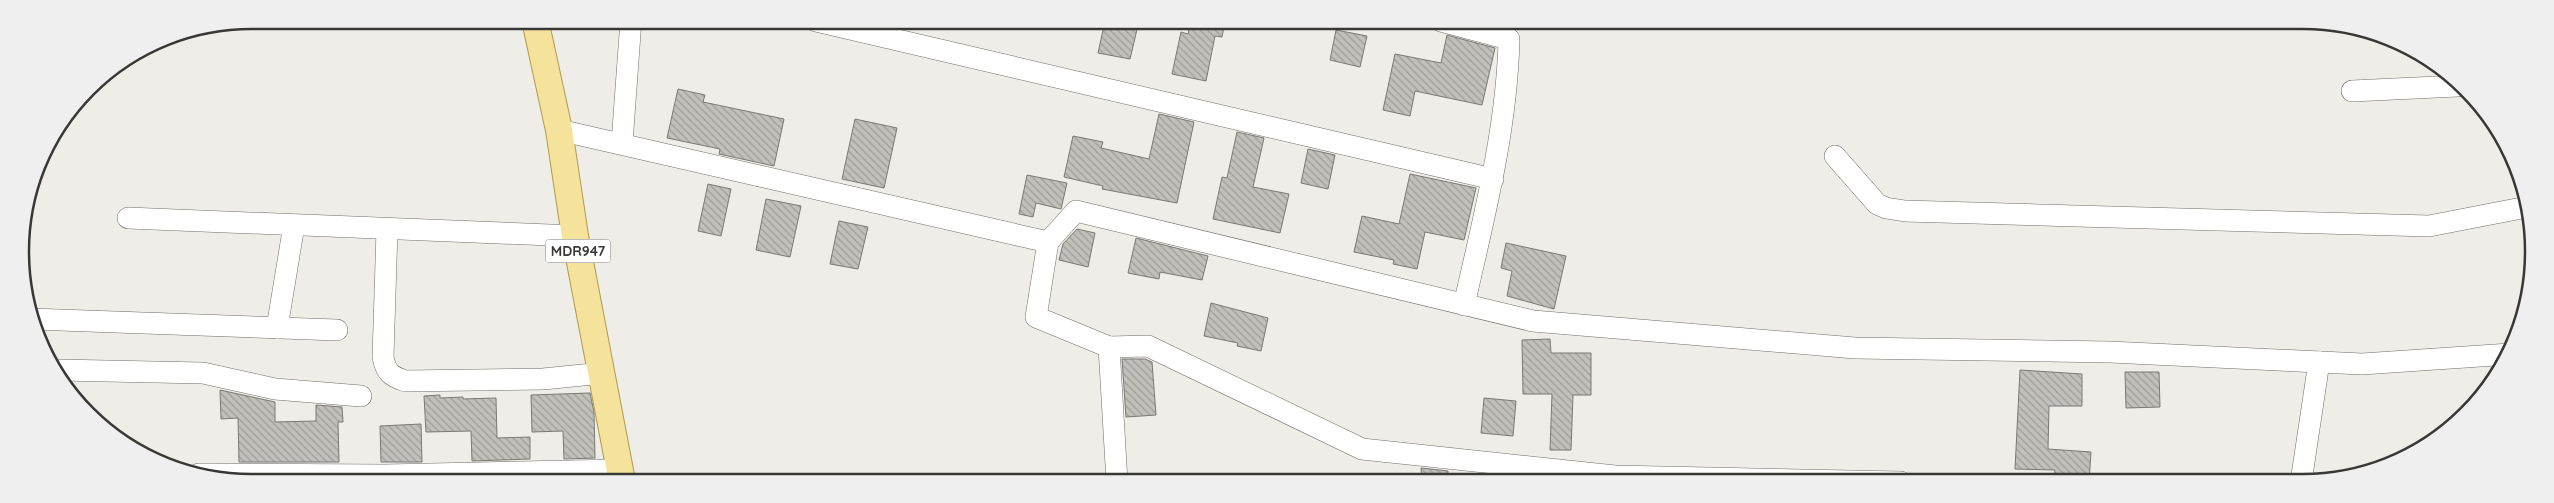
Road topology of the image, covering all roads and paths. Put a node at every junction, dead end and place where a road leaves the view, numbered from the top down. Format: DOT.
graph roads {
  1 [pos="537,29"];
  2 [pos="630,29"];
  3 [pos="854,29"];
  4 [pos="1471,29"];
  5 [pos="2452,86"];
  6 [pos="2352,91"];
  7 [pos="558,130"];
  8 [pos="622,143"];
  9 [pos="1835,156"];
  10 [pos="1493,179"];
  11 [pos="2521,208"];
  12 [pos="128,218"];
  13 [pos="294,226"];
  14 [pos="388,230"];
  15 [pos="576,236"];
  16 [pos="1048,242"];
  17 [pos="1464,304"];
  18 [pos="40,319"];
  19 [pos="278,328"];
  20 [pos="337,330"];
  21 [pos="1109,347"];
  22 [pos="2499,355"];
  23 [pos="2319,362"];
  24 [pos="63,370"];
  25 [pos="602,373"];
  26 [pos="361,396"];
  27 [pos="620,474"];
  28 [pos="1117,474"];
  29 [pos="1596,474"];
  30 [pos="2302,474"];
  1 -- 7 [label="main road, MDR947"];
  2 -- 8 [label="street"];
  3 -- 10 [label="street"];
  4 -- 10 [label="street"];
  5 -- 6 [label="street"];
  7 -- 8 [label="street"];
  7 -- 15 [label="main road, MDR947"];
  8 -- 16 [label="street"];
  9 -- 11 [label="street"];
  10 -- 17 [label="street"];
  12 -- 13 [label="street"];
  13 -- 14 [label="street"];
  13 -- 19 [label="street"];
  14 -- 15 [label="street"];
  14 -- 25 [label="street"];
  15 -- 25 [label="main road, MDR947"];
  16 -- 17 [label="street"];
  16 -- 21 [label="street"];
  17 -- 23 [label="street"];
  18 -- 19 [label="street"];
  19 -- 20 [label="street"];
  21 -- 28 [label="street"];
  21 -- 29 [label="street"];
  22 -- 23 [label="street"];
  23 -- 30 [label="street"];
  24 -- 26 [label="street"];
  25 -- 27 [label="main road, MDR947"];
}
